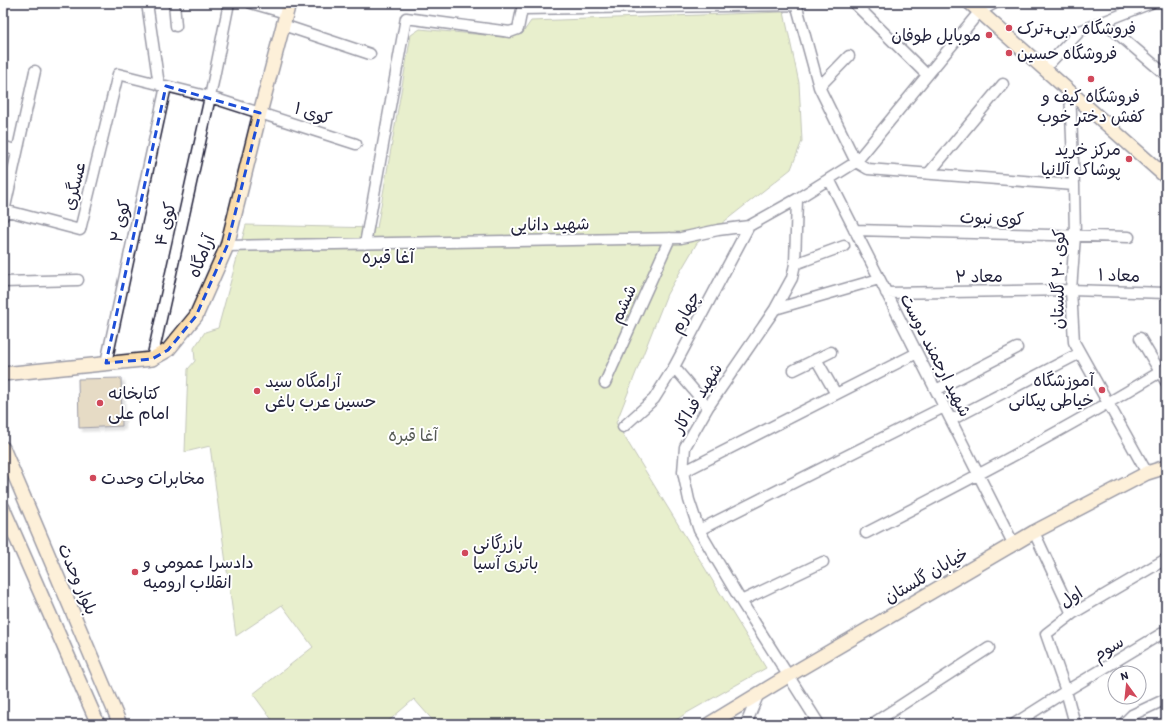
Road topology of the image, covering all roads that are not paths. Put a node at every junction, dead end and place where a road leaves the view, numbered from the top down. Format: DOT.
graph roads {
  1 [pos="147,3"];
  2 [pos="174,3"];
  3 [pos="229,3"];
  4 [pos="251,3"];
  5 [pos="854,3"];
  6 [pos="995,3"];
  7 [pos="1151,3"];
  8 [pos="797,4"];
  9 [pos="523,6"];
  10 [pos="975,7"];
  11 [pos="286,14"];
  12 [pos="1104,22"];
  13 [pos="176,26"];
  14 [pos="370,54"];
  15 [pos="849,56"];
  16 [pos="1044,69"];
  17 [pos="35,71"];
  18 [pos="118,74"];
  19 [pos="927,75"];
  20 [pos="1166,75"];
  21 [pos="1003,84"];
  22 [pos="162,85"];
  23 [pos="819,87"];
  24 [pos="1070,91"];
  25 [pos="210,97"];
  26 [pos="260,113"];
  27 [pos="356,144"];
  28 [pos="3,146"];
  29 [pos="17,151"];
  30 [pos="856,162"];
  31 [pos="929,173"];
  32 [pos="1166,177"];
  33 [pos="829,179"];
  34 [pos="1074,185"];
  35 [pos="797,199"];
  36 [pos="4,213"];
  37 [pos="750,226"];
  38 [pos="854,230"];
  39 [pos="1075,236"];
  40 [pos="1130,237"];
  41 [pos="670,238"];
  42 [pos="365,244"];
  43 [pos="227,246"];
  44 [pos="844,246"];
  45 [pos="795,264"];
  46 [pos="879,279"];
  47 [pos="78,280"];
  48 [pos="3,282"];
  49 [pos="1072,290"];
  50 [pos="1166,292"];
  51 [pos="886,293"];
  52 [pos="775,309"];
  53 [pos="1140,338"];
  54 [pos="1017,348"];
  55 [pos="831,352"];
  56 [pos="917,353"];
  57 [pos="1080,353"];
  58 [pos="152,359"];
  59 [pos="816,359"];
  60 [pos="106,363"];
  61 [pos="674,367"];
  62 [pos="794,370"];
  63 [pos="1160,372"];
  64 [pos="3,374"];
  65 [pos="1166,382"];
  66 [pos="605,383"];
  67 [pos="936,390"];
  68 [pos="836,394"];
  69 [pos="1108,404"];
  70 [pos="708,407"];
  71 [pos="944,407"];
  72 [pos="951,420"];
  73 [pos="623,427"];
  74 [pos="3,448"];
  75 [pos="1166,467"];
  76 [pos="683,472"];
  77 [pos="1147,473"];
  78 [pos="979,475"];
  79 [pos="3,508"];
  80 [pos="699,530"];
  81 [pos="1034,532"];
  82 [pos="866,534"];
  83 [pos="1014,545"];
  84 [pos="1166,559"];
  85 [pos="823,562"];
  86 [pos="741,600"];
  87 [pos="1072,614"];
  88 [pos="1166,631"];
  89 [pos="989,648"];
  90 [pos="788,676"];
  91 [pos="1066,691"];
  92 [pos="759,693"];
  93 [pos="1166,699"];
  94 [pos="1135,720"];
  95 [pos="98,724"];
  96 [pos="120,724"];
  97 [pos="709,724"];
  98 [pos="746,724"];
  99 [pos="819,724"];
  100 [pos="872,724"];
  101 [pos="1014,724"];
  102 [pos="1075,724"];
  103 [pos="1123,724"];
  1 -- 22 [label="street"];
  2 -- 13 [label="street"];
  3 -- 25 [label="street, کوی ۴"];
  4 -- 11 [label="street"];
  5 -- 19 [label="street"];
  6 -- 10 [label="street"];
  7 -- 12 [label="street"];
  8 -- 9 [label="street"];
  8 -- 23 [label="street"];
  9 -- 42 [label="street"];
  10 -- 16 [label="main road"];
  10 -- 19 [label="street, شهید دانایی"];
  11 -- 14 [label="street"];
  11 -- 26 [label="main road, آرامگاه"];
  12 -- 16 [label="street"];
  12 -- 20 [label="street"];
  15 -- 23 [label="street"];
  16 -- 24 [label="main road"];
  17 -- 29 [label="street"];
  18 -- 22 [label="street, کوی ۱"];
  18 -- 36 [label="street, عسگری"];
  19 -- 30 [label="street, شهید دانایی"];
  21 -- 31 [label="street"];
  22 -- 25 [label="street, کوی ۱"];
  22 -- 60 [label="street, کوی ۲"];
  23 -- 30 [label="street"];
  24 -- 32 [label="main road"];
  24 -- 34 [label="street, کوی ۲۰ گلستان"];
  25 -- 26 [label="street, کوی ۱"];
  25 -- 58 [label="street, کوی ۴"];
  26 -- 27 [label="street, کوی ۱"];
  26 -- 43 [label="main road, آرامگاه"];
  28 -- 29 [label="street"];
  29 -- 36 [label="street"];
  30 -- 31 [label="street"];
  30 -- 33 [label="street, شهید دانایی"];
  31 -- 34 [label="street"];
  33 -- 35 [label="street, شهید دانایی"];
  33 -- 38 [label="street, شهید ارجمند دوست"];
  34 -- 39 [label="street, کوی ۲۰ گلستان"];
  35 -- 37 [label="street, شهید دانایی"];
  35 -- 45 [label="street, شهید فداکار"];
  37 -- 41 [label="street, شهید دانایی"];
  37 -- 61 [label="street, چهارم"];
  38 -- 39 [label="street, کوی نبوت"];
  38 -- 46 [label="street, شهید ارجمند دوست"];
  39 -- 40 [label="street, کوی نبوت"];
  39 -- 49 [label="street, کوی ۲۰ گلستان"];
  41 -- 42 [label="street, شهید دانایی"];
  41 -- 66 [label="street, ششم"];
  42 -- 43 [label="street, شهید دانایی"];
  43 -- 58 [label="main road, آرامگاه"];
  44 -- 45 [label="street"];
  45 -- 52 [label="street, شهید فداکار"];
  46 -- 51 [label="street, شهید ارجمند دوست"];
  46 -- 52 [label="street"];
  47 -- 48 [label="street"];
  49 -- 50 [label="street, معاد ۱"];
  49 -- 51 [label="street, معاد ۲"];
  49 -- 57 [label="street, کوی ۲۰ گلستان"];
  51 -- 56 [label="street, شهید ارجمند دوست"];
  52 -- 70 [label="street, شهید فداکار"];
  53 -- 63 [label="street"];
  54 -- 67 [label="street"];
  55 -- 59 [label="street"];
  56 -- 67 [label="street, شهید ارجمند دوست"];
  56 -- 68 [label="street"];
  57 -- 69 [label="street, کوی ۲۰ گلستان"];
  57 -- 72 [label="street"];
  58 -- 60 [label="main road, آرامگاه"];
  59 -- 62 [label="street"];
  59 -- 68 [label="street"];
  60 -- 64 [label="main road, آرامگاه"];
  61 -- 70 [label="street"];
  61 -- 73 [label="street, چهارم"];
  63 -- 65 [label="street"];
  63 -- 69 [label="street"];
  67 -- 71 [label="street, شهید ارجمند دوست"];
  68 -- 76 [label="street"];
  69 -- 77 [label="street, کوی ۲۰ گلستان"];
  69 -- 78 [label="street"];
  70 -- 76 [label="street, شهید فداکار"];
  71 -- 72 [label="street, شهید ارجمند دوست"];
  71 -- 80 [label="street"];
  72 -- 78 [label="street, شهید ارجمند دوست"];
  74 -- 96 [label="main road, بلوار وحدت"];
  75 -- 77 [label="main road, خیابان گلستان"];
  76 -- 80 [label="street, شهید فداکار"];
  77 -- 81 [label="main road, خیابان گلستان"];
  78 -- 82 [label="street"];
  78 -- 83 [label="street, شهید ارجمند دوست"];
  79 -- 95 [label="main road"];
  80 -- 86 [label="street, شهید فداکار"];
  81 -- 83 [label="main road, خیابان گلستان"];
  81 -- 87 [label="street"];
  83 -- 90 [label="main road, خیابان گلستان"];
  84 -- 87 [label="street, اول"];
  85 -- 86 [label="street"];
  86 -- 90 [label="street, شهید فداکار"];
  87 -- 91 [label="street, اول"];
  88 -- 91 [label="street, سوم"];
  89 -- 100 [label="street"];
  90 -- 92 [label="main road, خیابان گلستان"];
  90 -- 99 [label="street, شهید فداکار"];
  91 -- 101 [label="street, سوم"];
  91 -- 102 [label="street"];
  92 -- 97 [label="main road, خیابان گلستان"];
  92 -- 98 [label="street"];
  93 -- 94 [label="street"];
  94 -- 103 [label="street"];
}
